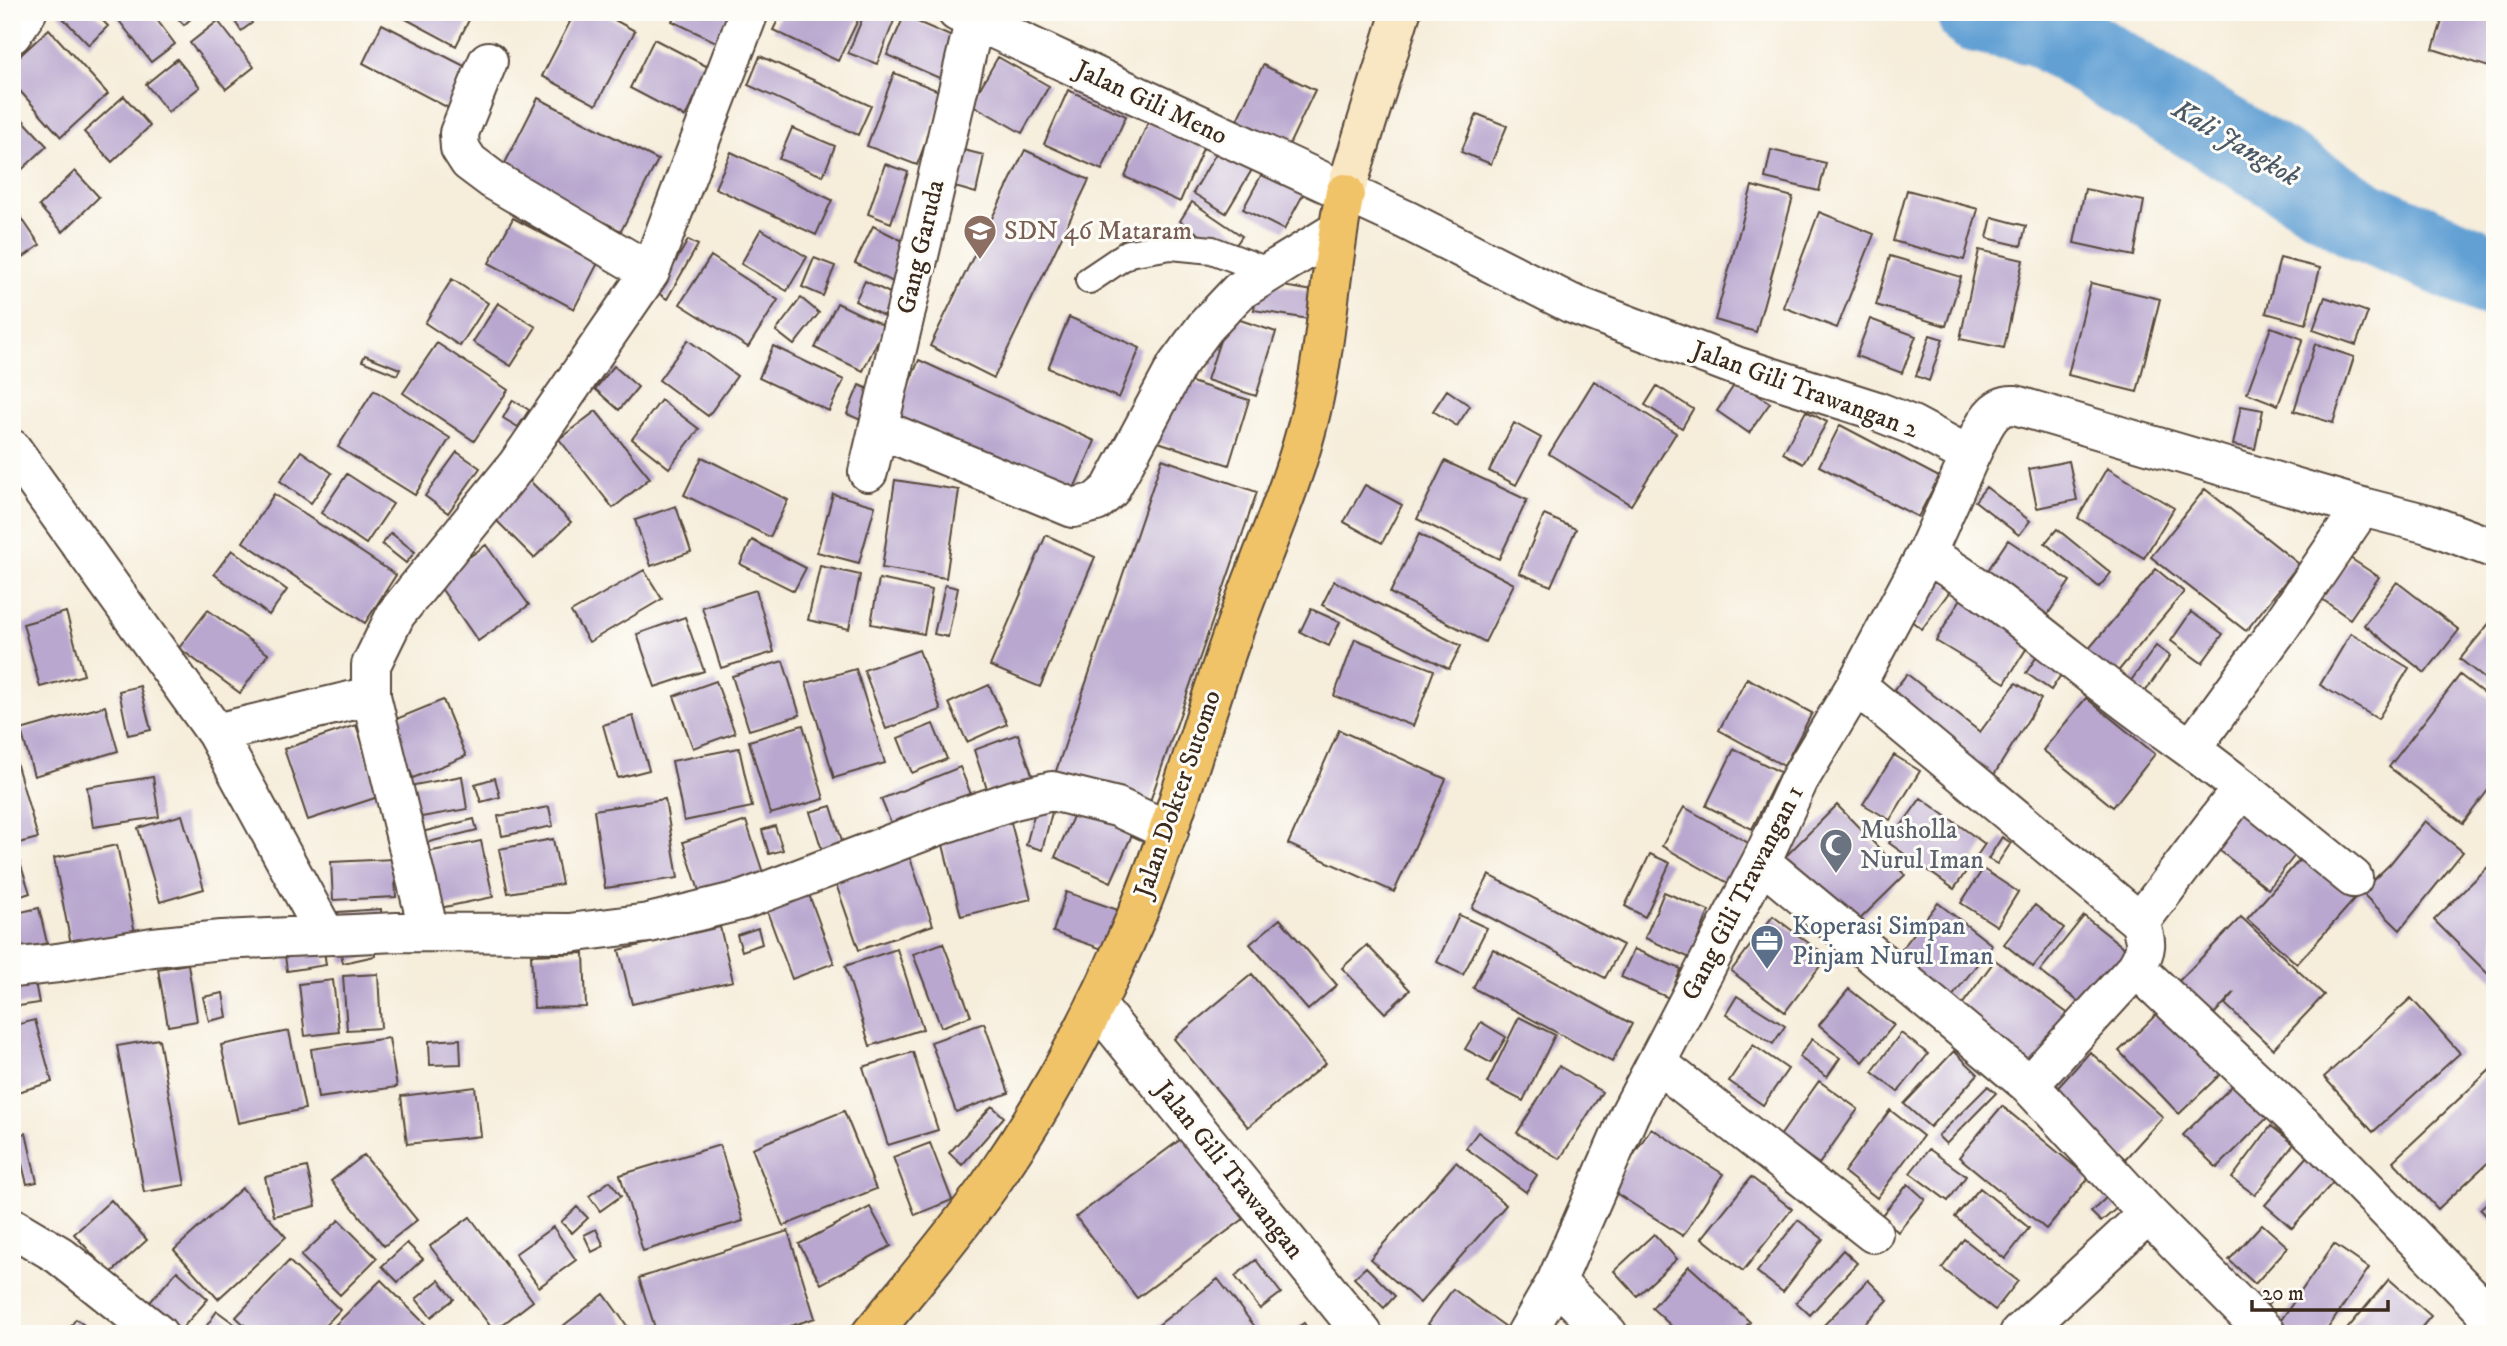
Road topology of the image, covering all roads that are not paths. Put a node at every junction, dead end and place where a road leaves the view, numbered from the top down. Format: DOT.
graph roads {
  1 [pos="27,12"];
  2 [pos="749,12"];
  3 [pos="1401,12"];
  4 [pos="966,17"];
  5 [pos="12,34"];
  6 [pos="488,61"];
  7 [pos="1345,193"];
  8 [pos="1337,231"];
  9 [pos="650,272"];
  10 [pos="1270,272"];
  11 [pos="1088,280"];
  12 [pos="878,428"];
  13 [pos="12,449"];
  14 [pos="1970,457"];
  15 [pos="868,472"];
  16 [pos="2362,508"];
  17 [pos="2495,549"];
  18 [pos="1926,554"];
  19 [pos="1856,685"];
  20 [pos="371,696"];
  21 [pos="216,733"];
  22 [pos="2191,750"];
  23 [pos="2242,788"];
  24 [pos="1168,831"];
  25 [pos="1761,862"];
  26 [pos="2353,878"];
  27 [pos="2140,922"];
  28 [pos="429,932"];
  29 [pos="326,935"];
  30 [pos="12,968"];
  31 [pos="2136,968"];
  32 [pos="1096,1005"];
  33 [pos="1657,1063"];
  34 [pos="2029,1085"];
  35 [pos="2148,1214"];
  36 [pos="12,1227"];
  37 [pos="1873,1233"];
  38 [pos="1556,1282"];
  39 [pos="2495,1321"];
  40 [pos="158,1334"];
  41 [pos="872,1334"];
  42 [pos="1363,1334"];
  43 [pos="1526,1334"];
  44 [pos="1608,1334"];
  45 [pos="2020,1334"];
  46 [pos="2267,1334"];
  1 -- 5 [label="street"];
  2 -- 9 [label="street"];
  3 -- 7 [label="street"];
  4 -- 7 [label="street, Jalan Gili Meno"];
  4 -- 12 [label="street, Gang Garuda"];
  6 -- 9 [label="street"];
  7 -- 8 [label="main road, Jalan Dokter Sutomo"];
  7 -- 14 [label="street, Jalan Gili Trawangan 2"];
  8 -- 10 [label="street"];
  8 -- 24 [label="main road, Jalan Dokter Sutomo"];
  9 -- 20 [label="street"];
  10 -- 11 [label="lane"];
  10 -- 12 [label="street"];
  12 -- 15 [label="street, Gang Garuda"];
  13 -- 21 [label="street"];
  14 -- 16 [label="street"];
  14 -- 18 [label="street, Gang Gili Trawangan 1"];
  16 -- 17 [label="street"];
  16 -- 22 [label="street"];
  18 -- 19 [label="street, Gang Gili Trawangan 1"];
  18 -- 22 [label="street"];
  19 -- 25 [label="street, Gang Gili Trawangan 1"];
  19 -- 27 [label="street"];
  20 -- 21 [label="street"];
  20 -- 28 [label="street"];
  21 -- 29 [label="street"];
  22 -- 23 [label="street"];
  23 -- 26 [label="street"];
  23 -- 27 [label="street"];
  24 -- 28 [label="street"];
  24 -- 32 [label="main road, Jalan Dokter Sutomo"];
  25 -- 33 [label="street, Gang Gili Trawangan 1"];
  25 -- 34 [label="street"];
  27 -- 31 [label="street"];
  28 -- 29 [label="street"];
  29 -- 30 [label="street"];
  31 -- 34 [label="street"];
  31 -- 39 [label="street"];
  32 -- 41 [label="main road, Jalan Dokter Sutomo"];
  32 -- 42 [label="street, Jalan Gili Trawangan"];
  33 -- 37 [label="street"];
  33 -- 38 [label="street, Gang Gili Trawangan 1"];
  34 -- 35 [label="street"];
  35 -- 45 [label="street"];
  35 -- 46 [label="street"];
  36 -- 40 [label="street"];
  38 -- 43 [label="street, Gang Gili Trawangan 1"];
  38 -- 44 [label="street"];
}
